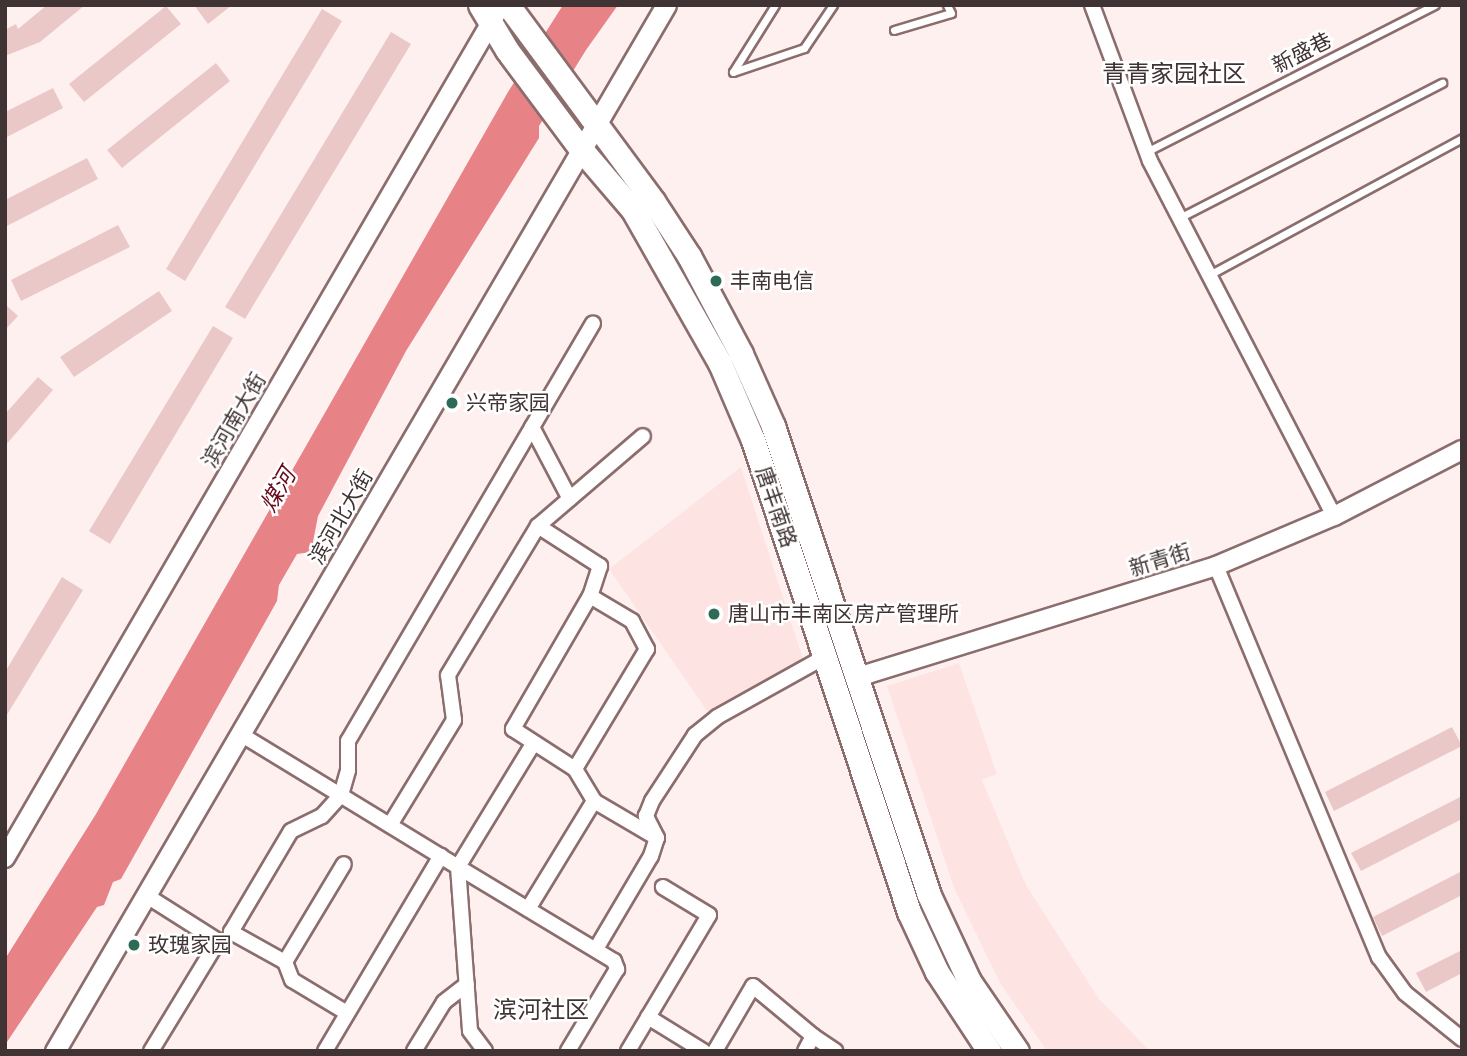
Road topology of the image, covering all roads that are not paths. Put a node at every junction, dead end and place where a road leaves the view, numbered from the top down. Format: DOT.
graph roads {
  1 [pos="666,5"];
  2 [pos="775,5"];
  3 [pos="833,5"];
  4 [pos="947,5"];
  5 [pos="1092,5"];
  6 [pos="1436,5"];
  7 [pos="491,11"];
  8 [pos="514,14"];
  9 [pos="894,30"];
  10 [pos="1442,83"];
  11 [pos="594,123"];
  12 [pos="1462,138"];
  13 [pos="580,148"];
  14 [pos="1146,152"];
  15 [pos="1179,218"];
  16 [pos="1209,275"];
  17 [pos="593,324"];
  18 [pos="532,427"];
  19 [pos="643,436"];
  20 [pos="1462,450"];
  21 [pos="570,499"];
  22 [pos="1334,516"];
  23 [pos="538,526"];
  24 [pos="1216,566"];
  25 [pos="590,596"];
  26 [pos="825,656"];
  27 [pos="858,677"];
  28 [pos="242,735"];
  29 [pos="533,744"];
  30 [pos="575,769"];
  31 [pos="341,796"];
  32 [pos="594,801"];
  33 [pos="390,825"];
  34 [pos="657,838"];
  35 [pos="440,856"];
  36 [pos="5,858"];
  37 [pos="344,864"];
  38 [pos="458,867"];
  39 [pos="663,887"];
  40 [pos="147,896"];
  41 [pos="528,909"];
  42 [pos="596,949"];
  43 [pos="285,962"];
  44 [pos="467,984"];
  45 [pos="347,1013"];
  46 [pos="648,1017"];
  47 [pos="813,1036"];
  48 [pos="1462,1039"];
  49 [pos="55,1051"];
  50 [pos="151,1051"];
  51 [pos="325,1051"];
  52 [pos="414,1051"];
  53 [pos="485,1051"];
  54 [pos="568,1051"];
  55 [pos="628,1051"];
  56 [pos="703,1051"];
  57 [pos="715,1051"];
  58 [pos="804,1051"];
  59 [pos="835,1051"];
  60 [pos="989,1051"];
  61 [pos="1017,1051"];
  1 -- 11 [label="main road, 滨河北大街"];
  2 -- 3 [label="lane"];
  4 -- 9 [label="lane"];
  5 -- 14 [label="street"];
  6 -- 14 [label="lane, 新盛巷"];
  7 -- 13 [label="main road, 唐丰南路"];
  7 -- 36 [label="street, 滨河南大街"];
  8 -- 11 [label="main road, 唐丰南路"];
  10 -- 15 [label="lane"];
  11 -- 13 [label="main road, 滨河北大街"];
  11 -- 27 [label="main road, 唐丰南路"];
  12 -- 16 [label="lane"];
  13 -- 26 [label="main road, 唐丰南路"];
  13 -- 28 [label="main road, 滨河北大街"];
  14 -- 15 [label="street"];
  15 -- 16 [label="street"];
  16 -- 22 [label="street"];
  17 -- 18 [label="street"];
  18 -- 21 [label="street"];
  18 -- 31 [label="street"];
  19 -- 21 [label="street"];
  20 -- 22 [label="street, 新青街"];
  21 -- 23 [label="street"];
  22 -- 24 [label="street, 新青街"];
  23 -- 25 [label="street"];
  23 -- 33 [label="street"];
  24 -- 27 [label="street, 新青街"];
  24 -- 48 [label="street"];
  25 -- 29 [label="street"];
  25 -- 30 [label="street"];
  26 -- 34 [label="street"];
  26 -- 60 [label="main road, 唐丰南路"];
  27 -- 61 [label="main road, 唐丰南路"];
  28 -- 31 [label="street"];
  28 -- 40 [label="main road, 滨河北大街"];
  29 -- 30 [label="street"];
  29 -- 38 [label="street"];
  30 -- 32 [label="street"];
  31 -- 33 [label="street"];
  31 -- 43 [label="street"];
  32 -- 34 [label="street"];
  32 -- 41 [label="street"];
  33 -- 35 [label="street"];
  34 -- 42 [label="street"];
  35 -- 38 [label="street"];
  35 -- 45 [label="street"];
  37 -- 43 [label="street"];
  38 -- 41 [label="street"];
  38 -- 44 [label="street"];
  39 -- 46 [label="street"];
  40 -- 49 [label="main road, 滨河北大街"];
  40 -- 50 [label="street"];
  41 -- 42 [label="street"];
  42 -- 54 [label="street"];
  43 -- 45 [label="street"];
  44 -- 52 [label="street"];
  44 -- 53 [label="street"];
  45 -- 51 [label="street"];
  46 -- 55 [label="street"];
  46 -- 56 [label="street"];
  47 -- 57 [label="street"];
  47 -- 58 [label="street"];
  47 -- 59 [label="street"];
}
